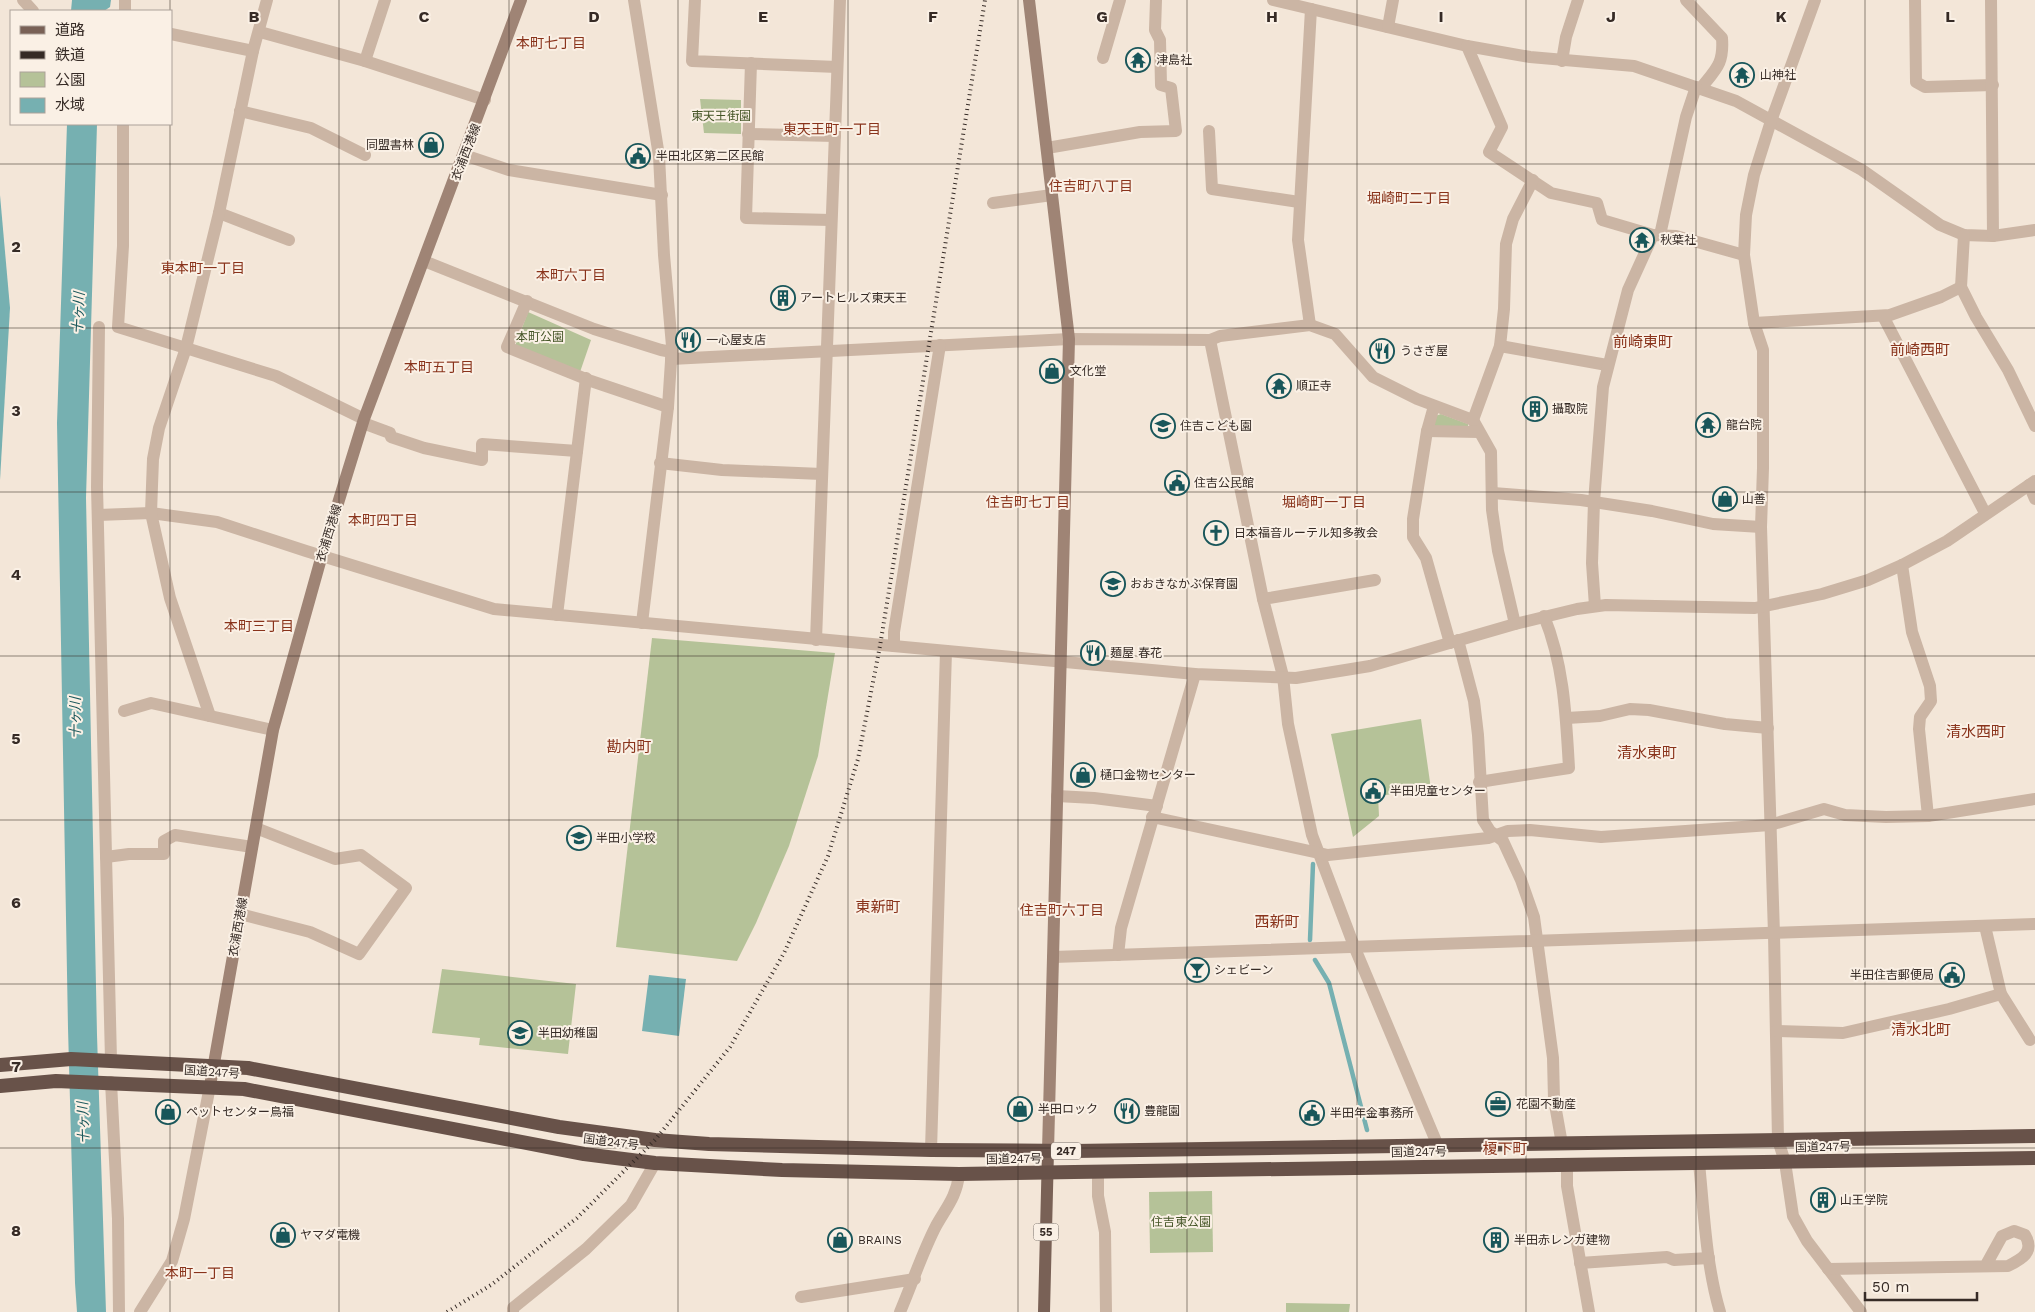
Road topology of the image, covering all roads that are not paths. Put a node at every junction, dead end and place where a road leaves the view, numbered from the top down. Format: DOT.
graph roads {
  1 [pos="23,0"];
  2 [pos="267,0"];
  3 [pos="385,0"];
  4 [pos="521,0"];
  5 [pos="634,0"];
  6 [pos="695,0"];
  7 [pos="840,0"];
  8 [pos="1029,0"];
  9 [pos="1120,0"];
  10 [pos="1156,0"];
  11 [pos="1273,0"];
  12 [pos="1393,0"];
  13 [pos="1578,0"];
  14 [pos="1686,0"];
  15 [pos="1815,0"];
  16 [pos="1915,0"];
  17 [pos="1992,0"];
  18 [pos="1311,9"];
  19 [pos="34,10"];
  20 [pos="1388,27"];
  21 [pos="260,32"];
  22 [pos="172,34"];
  23 [pos="1467,46"];
  24 [pos="253,51"];
  25 [pos="1103,58"];
  26 [pos="365,61"];
  27 [pos="1562,61"];
  28 [pos="751,63"];
  29 [pos="837,67"];
  30 [pos="1993,86"];
  31 [pos="1698,88"];
  32 [pos="485,100"];
  33 [pos="240,111"];
  34 [pos="1771,120"];
  35 [pos="123,125"];
  36 [pos="1209,131"];
  37 [pos="748,134"];
  38 [pos="835,136"];
  39 [pos="1047,148"];
  40 [pos="365,155"];
  41 [pos="464,155"];
  42 [pos="1532,180"];
  43 [pos="662,194"];
  44 [pos="1052,195"];
  45 [pos="992,202"];
  46 [pos="1299,202"];
  47 [pos="219,213"];
  48 [pos="831,220"];
  49 [pos="2035,230"];
  50 [pos="1656,235"];
  51 [pos="1964,236"];
  52 [pos="1993,236"];
  53 [pos="290,240"];
  54 [pos="1744,255"];
  55 [pos="424,262"];
  56 [pos="1962,287"];
  57 [pos="526,301"];
  58 [pos="1883,316"];
  59 [pos="1754,323"];
  60 [pos="1310,325"];
  61 [pos="99,327"];
  62 [pos="1069,339"];
  63 [pos="1210,340"];
  64 [pos="940,345"];
  65 [pos="1500,346"];
  66 [pos="186,348"];
  67 [pos="827,349"];
  68 [pos="672,355"];
  69 [pos="1607,365"];
  70 [pos="586,378"];
  71 [pos="1434,406"];
  72 [pos="668,407"];
  73 [pos="1473,420"];
  74 [pos="363,421"];
  75 [pos="2035,426"];
  76 [pos="1427,430"];
  77 [pos="1479,432"];
  78 [pos="576,451"];
  79 [pos="660,463"];
  80 [pos="822,474"];
  81 [pos="2032,483"];
  82 [pos="1493,493"];
  83 [pos="2035,499"];
  84 [pos="1594,502"];
  85 [pos="151,513"];
  86 [pos="1985,513"];
  87 [pos="98,515"];
  88 [pos="1761,527"];
  89 [pos="322,556"];
  90 [pos="1902,565"];
  91 [pos="1375,580"];
  92 [pos="1263,599"];
  93 [pos="1595,606"];
  94 [pos="1764,606"];
  95 [pos="557,615"];
  96 [pos="1544,616"];
  97 [pos="642,624"];
  98 [pos="1515,624"];
  99 [pos="816,640"];
  100 [pos="1454,642"];
  101 [pos="894,646"];
  102 [pos="946,651"];
  103 [pos="1060,661"];
  104 [pos="1195,674"];
  105 [pos="1284,676"];
  106 [pos="124,711"];
  107 [pos="210,716"];
  108 [pos="1566,718"];
  109 [pos="1768,728"];
  110 [pos="273,730"];
  111 [pos="1480,782"];
  112 [pos="1057,796"];
  113 [pos="2035,799"];
  114 [pos="1155,811"];
  115 [pos="1928,816"];
  116 [pos="1770,825"];
  117 [pos="256,828"];
  118 [pos="1496,835"];
  119 [pos="252,847"];
  120 [pos="1318,853"];
  121 [pos="106,858"];
  122 [pos="240,914"];
  123 [pos="2035,924"];
  124 [pos="1985,926"];
  125 [pos="1774,934"];
  126 [pos="1538,942"];
  127 [pos="1354,946"];
  128 [pos="1118,955"];
  129 [pos="1053,957"];
  130 [pos="2001,994"];
  131 [pos="1776,1031"];
  132 [pos="2030,1040"];
  133 [pos="107,1060"];
  134 [pos="0,1065"];
  135 [pos="214,1065"];
  136 [pos="107,1082"];
  137 [pos="0,1086"];
  138 [pos="210,1086"];
  139 [pos="2035,1136"];
  140 [pos="1778,1140"];
  141 [pos="1562,1144"];
  142 [pos="1438,1146"];
  143 [pos="930,1150"];
  144 [pos="1048,1152"];
  145 [pos="2035,1158"];
  146 [pos="655,1162"];
  147 [pos="1785,1162"];
  148 [pos="1699,1163"];
  149 [pos="1567,1166"];
  150 [pos="1098,1171"];
  151 [pos="1048,1173"];
  152 [pos="959,1174"];
  153 [pos="1709,1258"];
  154 [pos="1580,1263"];
  155 [pos="1986,1265"];
  156 [pos="1828,1269"];
  157 [pos="914,1279"];
  158 [pos="801,1297"];
  159 [pos="119,1312"];
  160 [pos="140,1312"];
  161 [pos="513,1312"];
  162 [pos="900,1312"];
  163 [pos="1044,1312"];
  164 [pos="1106,1312"];
  165 [pos="1590,1312"];
  166 [pos="1720,1312"];
  167 [pos="1861,1312"];
  1 -- 19 [label="street"];
  2 -- 21 [label="street"];
  3 -- 26 [label="street"];
  4 -- 32 [label="main road, 衣浦西港線"];
  5 -- 43 [label="street"];
  6 -- 28 [label="street"];
  7 -- 29 [label="street"];
  8 -- 39 [label="main road"];
  9 -- 25 [label="street"];
  10 -- 39 [label="street"];
  11 -- 18 [label="street"];
  12 -- 20 [label="street"];
  13 -- 27 [label="street"];
  14 -- 31 [label="street"];
  15 -- 34 [label="street"];
  16 -- 30 [label="street"];
  17 -- 30 [label="street"];
  18 -- 20 [label="street"];
  18 -- 46 [label="street"];
  20 -- 23 [label="street"];
  21 -- 24 [label="street"];
  21 -- 26 [label="street"];
  22 -- 24 [label="street"];
  23 -- 27 [label="street"];
  23 -- 42 [label="street"];
  24 -- 33 [label="street"];
  26 -- 32 [label="street"];
  27 -- 31 [label="street"];
  28 -- 29 [label="street"];
  28 -- 37 [label="street"];
  29 -- 38 [label="street"];
  30 -- 52 [label="street"];
  31 -- 34 [label="street"];
  31 -- 50 [label="street"];
  32 -- 41 [label="main road, 衣浦西港線"];
  33 -- 40 [label="street"];
  33 -- 47 [label="street"];
  34 -- 51 [label="street"];
  34 -- 54 [label="street"];
  35 -- 66 [label="street"];
  36 -- 46 [label="street"];
  37 -- 38 [label="street"];
  37 -- 48 [label="street"];
  38 -- 48 [label="street"];
  39 -- 44 [label="main road"];
  41 -- 43 [label="street"];
  41 -- 55 [label="main road, 衣浦西港線"];
  42 -- 50 [label="street"];
  42 -- 65 [label="street"];
  43 -- 68 [label="street"];
  44 -- 45 [label="street"];
  44 -- 62 [label="main road"];
  46 -- 60 [label="street"];
  47 -- 53 [label="street"];
  47 -- 66 [label="street"];
  48 -- 67 [label="street"];
  49 -- 52 [label="street"];
  50 -- 54 [label="street"];
  50 -- 69 [label="street"];
  51 -- 52 [label="street"];
  51 -- 56 [label="street"];
  54 -- 59 [label="street"];
  55 -- 57 [label="street"];
  55 -- 74 [label="main road, 衣浦西港線"];
  56 -- 58 [label="street"];
  56 -- 75 [label="street"];
  57 -- 68 [label="street"];
  57 -- 70 [label="street"];
  58 -- 59 [label="street"];
  58 -- 86 [label="street"];
  59 -- 88 [label="street"];
  60 -- 63 [label="street"];
  60 -- 71 [label="street"];
  61 -- 87 [label="street"];
  62 -- 63 [label="street"];
  62 -- 64 [label="street"];
  62 -- 103 [label="main road"];
  63 -- 92 [label="street"];
  64 -- 67 [label="street"];
  64 -- 101 [label="street"];
  65 -- 69 [label="street"];
  65 -- 73 [label="street"];
  66 -- 74 [label="street"];
  66 -- 85 [label="street"];
  67 -- 68 [label="street"];
  67 -- 80 [label="street"];
  68 -- 72 [label="street"];
  69 -- 84 [label="street"];
  70 -- 72 [label="street"];
  70 -- 78 [label="street"];
  71 -- 73 [label="street"];
  71 -- 76 [label="street"];
  72 -- 79 [label="street"];
  73 -- 77 [label="street"];
  74 -- 78 [label="street"];
  74 -- 89 [label="main road, 衣浦西港線"];
  76 -- 77 [label="street"];
  76 -- 100 [label="street"];
  77 -- 82 [label="street"];
  78 -- 95 [label="street"];
  79 -- 80 [label="street"];
  79 -- 97 [label="street"];
  80 -- 99 [label="street"];
  81 -- 83 [label="street"];
  81 -- 86 [label="street"];
  82 -- 84 [label="street"];
  82 -- 98 [label="street"];
  84 -- 88 [label="street"];
  84 -- 93 [label="street"];
  85 -- 87 [label="street"];
  85 -- 89 [label="street"];
  85 -- 107 [label="street"];
  86 -- 90 [label="street"];
  87 -- 121 [label="street"];
  88 -- 94 [label="street"];
  89 -- 95 [label="street"];
  89 -- 110 [label="main road, 衣浦西港線"];
  90 -- 94 [label="street"];
  90 -- 115 [label="street"];
  91 -- 92 [label="street"];
  92 -- 105 [label="street"];
  93 -- 94 [label="street"];
  93 -- 96 [label="street"];
  94 -- 109 [label="street"];
  95 -- 97 [label="street"];
  96 -- 98 [label="street"];
  96 -- 108 [label="street"];
  97 -- 99 [label="street"];
  98 -- 100 [label="street"];
  99 -- 101 [label="street"];
  100 -- 105 [label="street"];
  100 -- 111 [label="street"];
  101 -- 102 [label="street"];
  102 -- 103 [label="street"];
  102 -- 143 [label="street"];
  103 -- 104 [label="street"];
  103 -- 112 [label="main road"];
  104 -- 105 [label="street"];
  104 -- 114 [label="street"];
  105 -- 120 [label="street"];
  106 -- 107 [label="street"];
  107 -- 110 [label="street"];
  108 -- 109 [label="street"];
  108 -- 111 [label="street"];
  109 -- 116 [label="street"];
  110 -- 117 [label="main road, 衣浦西港線"];
  111 -- 118 [label="street"];
  112 -- 114 [label="street"];
  112 -- 129 [label="main road"];
  113 -- 115 [label="street"];
  114 -- 120 [label="street"];
  114 -- 128 [label="street"];
  115 -- 116 [label="street"];
  116 -- 118 [label="street"];
  116 -- 125 [label="street"];
  117 -- 119 [label="main road, 衣浦西港線"];
  117 -- 122 [label="street"];
  118 -- 120 [label="street"];
  118 -- 126 [label="street"];
  119 -- 121 [label="street"];
  119 -- 122 [label="main road, 衣浦西港線"];
  120 -- 127 [label="street"];
  121 -- 133 [label="street"];
  122 -- 135 [label="main road, 衣浦西港線"];
  123 -- 124 [label="street"];
  124 -- 125 [label="street"];
  124 -- 130 [label="street"];
  125 -- 126 [label="street"];
  125 -- 131 [label="street"];
  126 -- 127 [label="street"];
  126 -- 141 [label="street"];
  127 -- 128 [label="street"];
  127 -- 142 [label="street"];
  128 -- 129 [label="street"];
  129 -- 144 [label="main road"];
  130 -- 131 [label="street"];
  130 -- 132 [label="street"];
  131 -- 140 [label="street"];
  133 -- 134 [label="highway, 国道247号 / 247"];
  133 -- 135 [label="highway, 国道247号 / 247"];
  135 -- 138 [label="main road, 衣浦西港線"];
  135 -- 143 [label="highway, 国道247号 / 247"];
  136 -- 137 [label="highway, 国道247号 / 247"];
  136 -- 138 [label="highway, 国道247号 / 247"];
  136 -- 159 [label="street"];
  138 -- 146 [label="highway, 国道247号 / 247"];
  138 -- 160 [label="street"];
  139 -- 140 [label="highway, 国道247号 / 247"];
  140 -- 141 [label="highway, 国道247号 / 247"];
  140 -- 147 [label="street"];
  141 -- 142 [label="highway, 国道247号 / 247"];
  142 -- 144 [label="highway, 国道247号 / 247"];
  143 -- 144 [label="highway, 国道247号 / 247"];
  144 -- 151 [label="main road, 55"];
  145 -- 147 [label="highway, 国道247号 / 247"];
  146 -- 152 [label="highway, 国道247号 / 247"];
  146 -- 161 [label="street"];
  147 -- 148 [label="highway, 国道247号 / 247"];
  147 -- 156 [label="street"];
  148 -- 149 [label="highway, 国道247号 / 247"];
  148 -- 153 [label="street"];
  149 -- 150 [label="highway, 国道247号 / 247"];
  149 -- 154 [label="street"];
  150 -- 151 [label="highway, 国道247号 / 247"];
  150 -- 164 [label="street"];
  151 -- 152 [label="highway, 国道247号 / 247"];
  151 -- 163 [label="main road, 55"];
  152 -- 157 [label="street"];
  153 -- 154 [label="street"];
  153 -- 166 [label="street"];
  154 -- 165 [label="street"];
  155 -- 156 [label="street"];
  156 -- 167 [label="street"];
  157 -- 158 [label="street"];
  157 -- 162 [label="street"];
}
